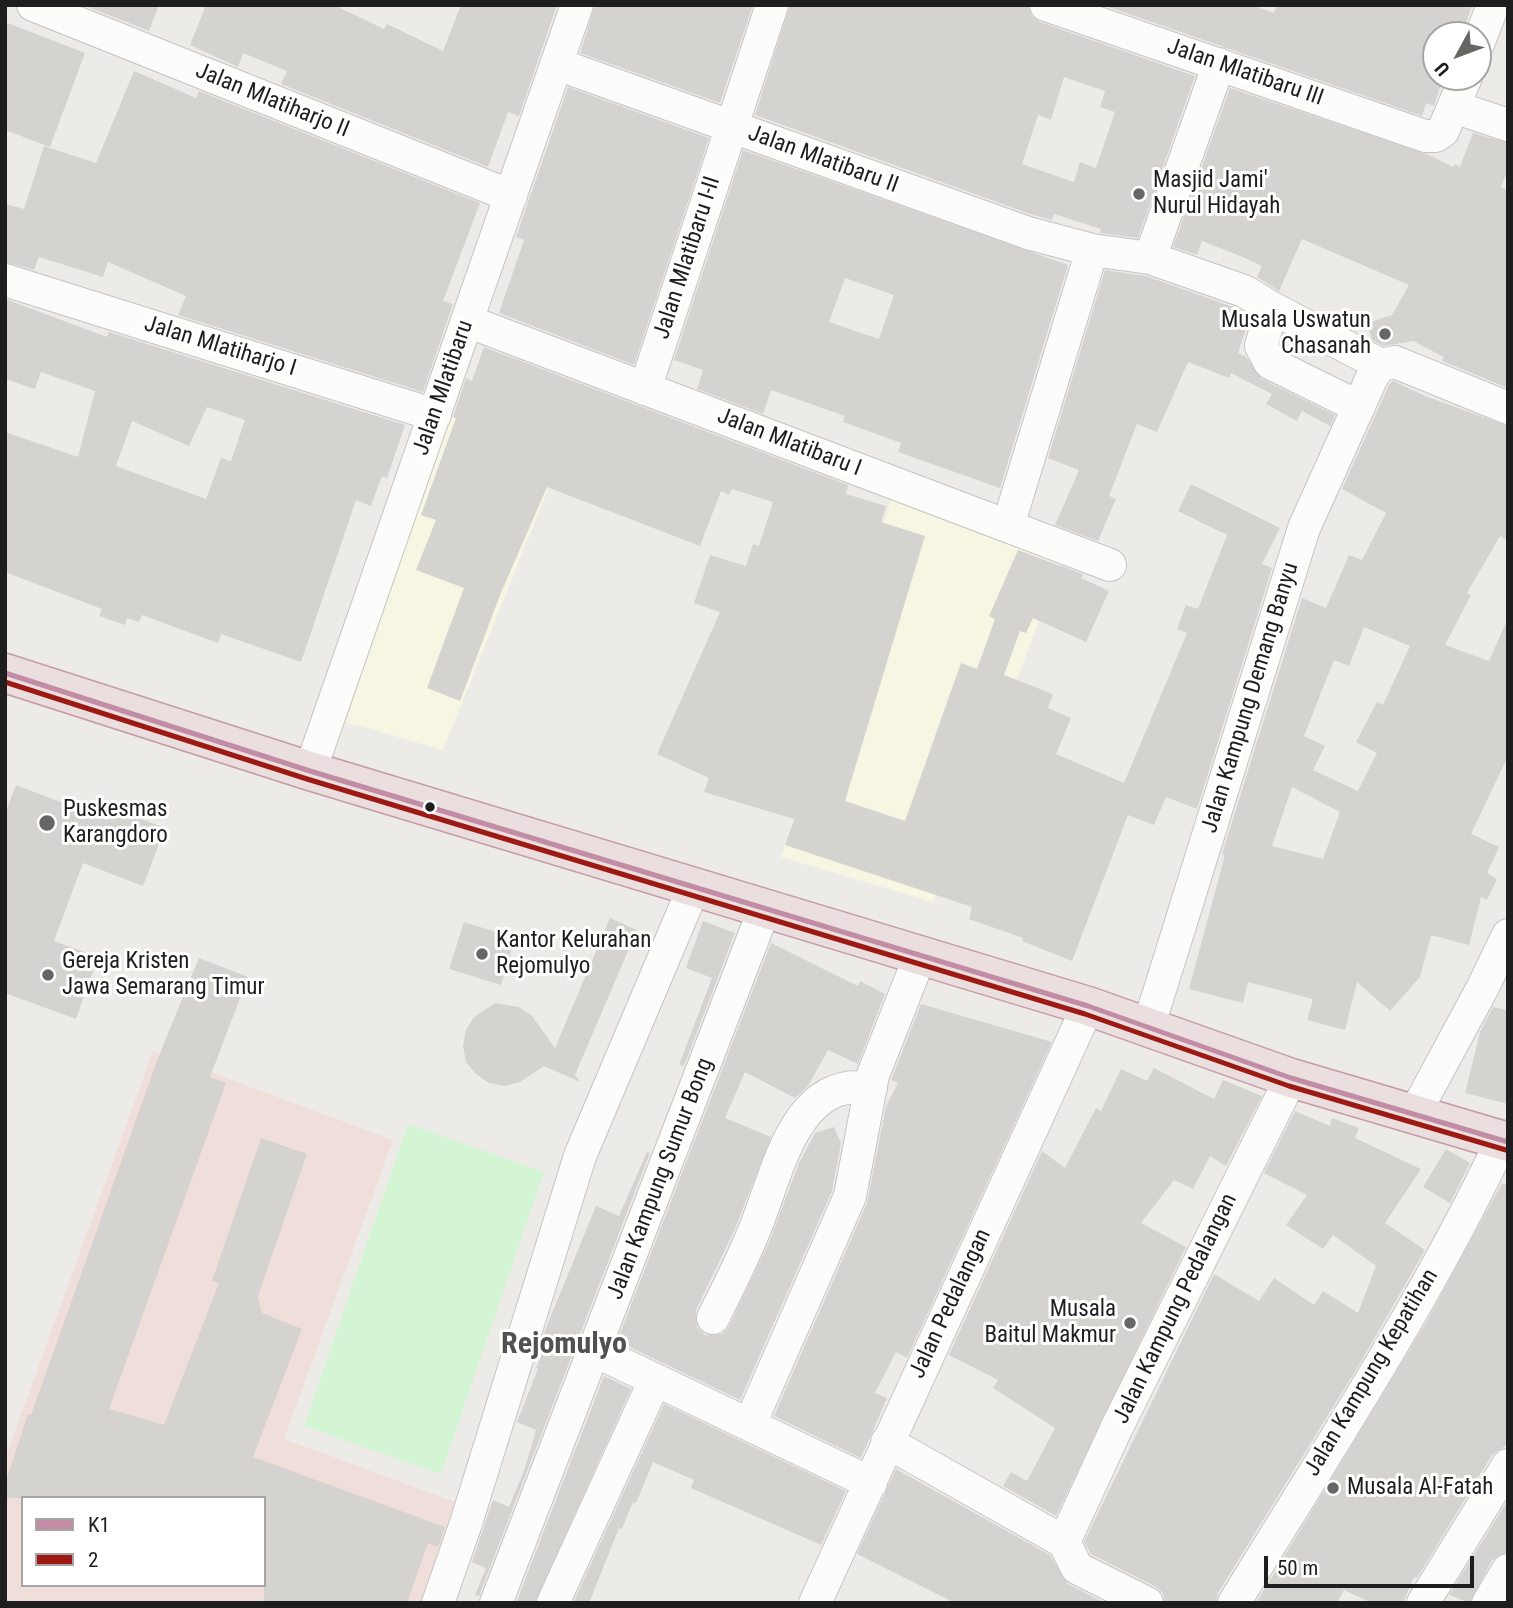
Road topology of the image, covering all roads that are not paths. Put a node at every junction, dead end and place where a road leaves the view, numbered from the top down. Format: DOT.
graph roads {
  1 [pos="33,5"];
  2 [pos="577,5"];
  3 [pos="772,5"];
  4 [pos="1046,5"];
  5 [pos="557,64"];
  6 [pos="1219,64"];
  7 [pos="1460,91"];
  8 [pos="1449,119"];
  9 [pos="1508,125"];
  10 [pos="732,128"];
  11 [pos="511,196"];
  12 [pos="1092,250"];
  13 [pos="1150,258"];
  14 [pos="5,280"];
  15 [pos="1272,308"];
  16 [pos="467,321"];
  17 [pos="1377,370"];
  18 [pos="645,389"];
  19 [pos="1359,407"];
  20 [pos="1508,408"];
  21 [pos="435,415"];
  22 [pos="1008,526"];
  23 [pos="1111,565"];
  24 [pos="5,673"];
  25 [pos="310,771"];
  26 [pos="693,889"];
  27 [pos="764,910"];
  28 [pos="1508,935"];
  29 [pos="920,956"];
  30 [pos="1088,1006"];
  31 [pos="1148,1028"];
  32 [pos="1291,1078"];
  33 [pos="871,1088"];
  34 [pos="1415,1112"];
  35 [pos="1505,1141"];
  36 [pos="713,1318"];
  37 [pos="595,1351"];
  38 [pos="655,1380"];
  39 [pos="750,1424"];
  40 [pos="887,1443"];
  41 [pos="1508,1465"];
  42 [pos="871,1483"];
  43 [pos="1064,1542"];
  44 [pos="1508,1570"];
  45 [pos="1434,1599"];
  46 [pos="438,1603"];
  47 [pos="496,1603"];
  48 [pos="553,1603"];
  49 [pos="815,1603"];
  50 [pos="1147,1603"];
  51 [pos="1234,1603"];
  52 [pos="1488,1603"];
  1 -- 11 [label="street, Jalan Mlatiharjo II"];
  2 -- 5 [label="street, Jalan Mlatibaru"];
  3 -- 10 [label="street, Jalan Mlatibaru I-II"];
  4 -- 6 [label="street, Jalan Mlatibaru III"];
  5 -- 10 [label="street, Jalan Mlatibaru II"];
  5 -- 11 [label="street, Jalan Mlatibaru"];
  6 -- 8 [label="street, Jalan Mlatibaru III"];
  6 -- 13 [label="street"];
  7 -- 8 [label="street"];
  8 -- 9 [label="street, Jalan Mlatibaru III"];
  10 -- 12 [label="street, Jalan Mlatibaru II"];
  10 -- 18 [label="street, Jalan Mlatibaru I-II"];
  11 -- 16 [label="street, Jalan Mlatibaru"];
  12 -- 13 [label="street, Jalan Mlatibaru II"];
  12 -- 22 [label="street"];
  13 -- 15 [label="street, Jalan Mlatibaru II"];
  14 -- 21 [label="street, Jalan Mlatiharjo I"];
  15 -- 17 [label="street, Jalan Mlatibaru II"];
  15 -- 19 [label="street"];
  16 -- 18 [label="street, Jalan Mlatibaru I"];
  16 -- 21 [label="street, Jalan Mlatibaru"];
  17 -- 19 [label="street, Jalan Kampung Demang Banyu"];
  17 -- 20 [label="street"];
  18 -- 22 [label="street, Jalan Mlatibaru I"];
  19 -- 31 [label="street, Jalan Kampung Demang Banyu"];
  21 -- 25 [label="street, Jalan Mlatibaru"];
  22 -- 23 [label="street, Jalan Mlatibaru I"];
  24 -- 25 [label="highway"];
  25 -- 26 [label="highway"];
  26 -- 27 [label="highway"];
  26 -- 46 [label="street"];
  27 -- 29 [label="highway"];
  27 -- 37 [label="street, Jalan Kampung Sumur Bong"];
  28 -- 34 [label="street"];
  29 -- 30 [label="highway"];
  29 -- 33 [label="street"];
  30 -- 31 [label="highway"];
  30 -- 40 [label="street, Jalan Pedalangan"];
  31 -- 32 [label="highway"];
  32 -- 34 [label="highway"];
  32 -- 43 [label="street, Jalan Kampung Pedalangan"];
  33 -- 36 [label="street"];
  33 -- 39 [label="street"];
  34 -- 35 [label="highway"];
  35 -- 51 [label="street, Jalan Kampung Kepatihan"];
  37 -- 38 [label="street"];
  37 -- 47 [label="street, Jalan Kampung Sumur Bong"];
  38 -- 39 [label="street"];
  38 -- 48 [label="street"];
  39 -- 42 [label="street"];
  40 -- 42 [label="street, Jalan Pedalangan"];
  40 -- 43 [label="street"];
  41 -- 45 [label="street"];
  42 -- 49 [label="street, Jalan Pedalangan"];
  43 -- 50 [label="street"];
  44 -- 52 [label="street"];
}
